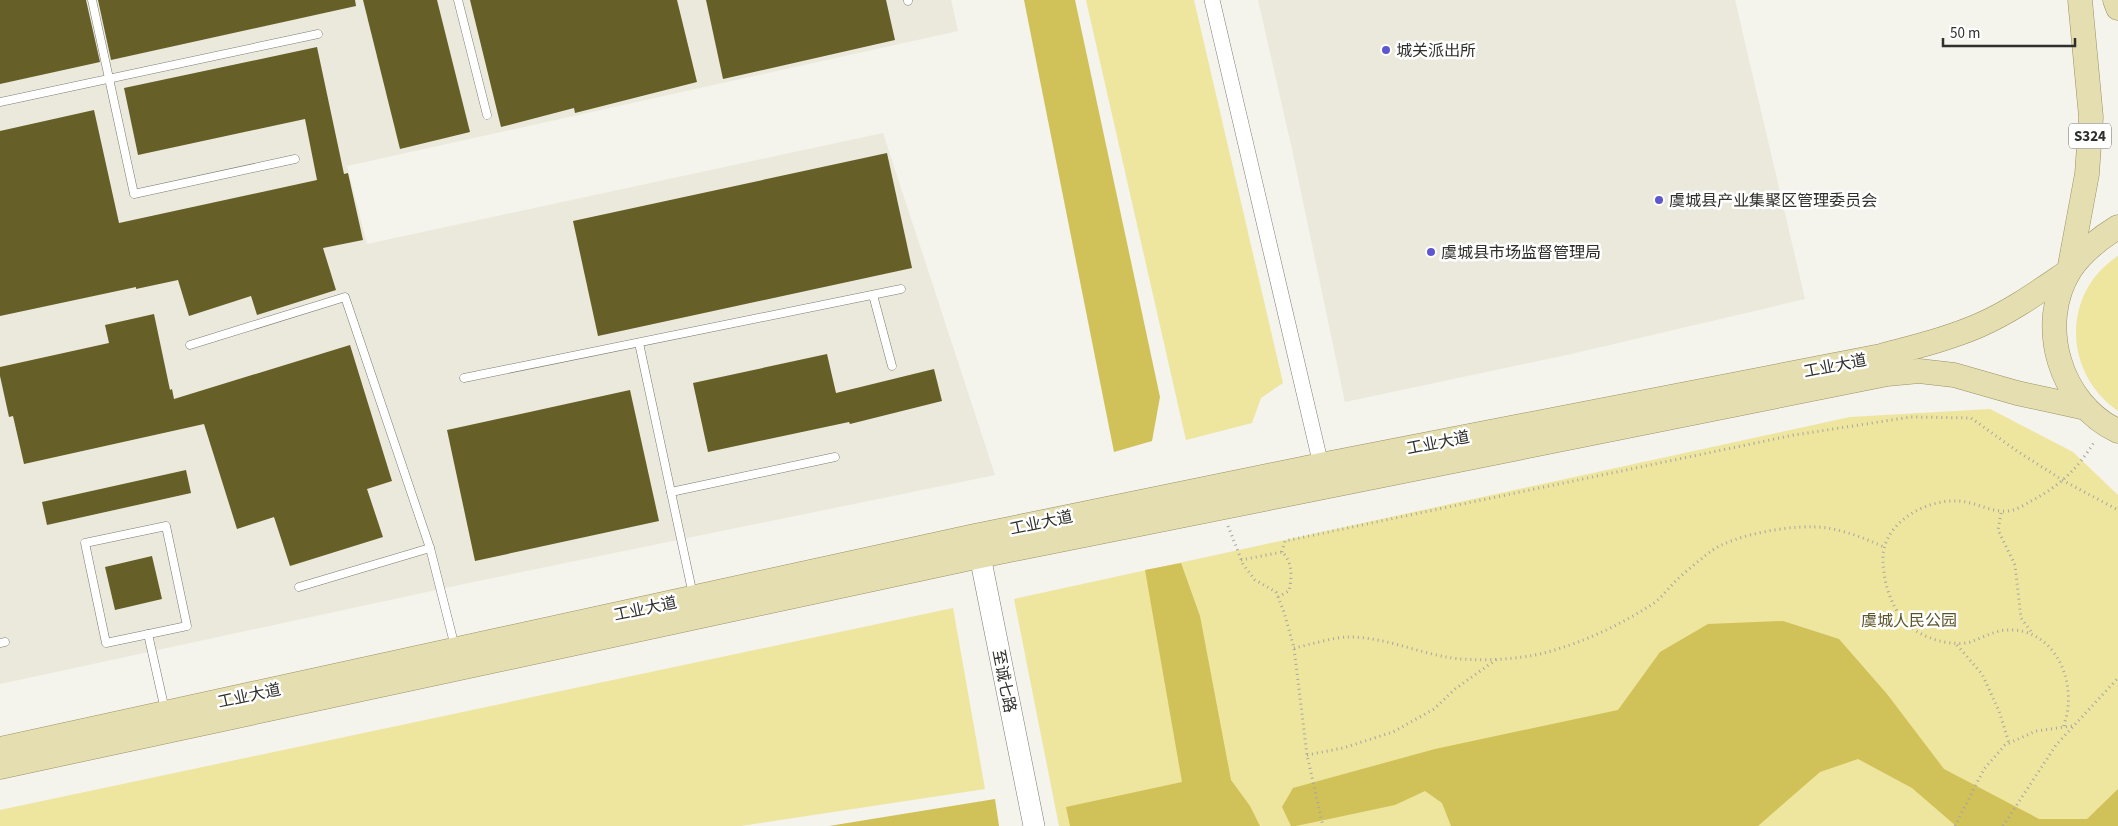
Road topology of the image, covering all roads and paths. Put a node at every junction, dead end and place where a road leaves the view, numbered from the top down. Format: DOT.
graph roads {
  1 [pos="92,0"];
  2 [pos="458,0"];
  3 [pos="1212,0"];
  4 [pos="2080,0"];
  5 [pos="2115,0"];
  6 [pos="2118,8"];
  7 [pos="318,34"];
  8 [pos="109,79"];
  9 [pos="0,102"];
  10 [pos="487,115"];
  11 [pos="295,159"];
  12 [pos="2118,227"];
  13 [pos="2069,271"];
  14 [pos="901,290"];
  15 [pos="873,295"];
  16 [pos="639,343"];
  17 [pos="190,345"];
  18 [pos="892,366"];
  19 [pos="464,378"];
  20 [pos="2086,408"];
  21 [pos="2112,427"];
  22 [pos="835,457"];
  23 [pos="1321,465"];
  24 [pos="2064,481"];
  25 [pos="671,492"];
  26 [pos="1221,508"];
  27 [pos="2118,510"];
  28 [pos="2001,512"];
  29 [pos="978,546"];
  30 [pos="1884,547"];
  31 [pos="430,548"];
  32 [pos="1282,552"];
  33 [pos="1241,560"];
  34 [pos="299,587"];
  35 [pos="1278,597"];
  36 [pos="696,607"];
  37 [pos="148,634"];
  38 [pos="2033,635"];
  39 [pos="1957,644"];
  40 [pos="1294,648"];
  41 [pos="1499,658"];
  42 [pos="458,659"];
  43 [pos="2118,678"];
  44 [pos="167,722"];
  45 [pos="2064,726"];
  46 [pos="2072,726"];
  47 [pos="2009,743"];
  48 [pos="0,749"];
  49 [pos="1307,755"];
  50 [pos="0,767"];
  51 [pos="1034,826"];
  52 [pos="1323,826"];
  53 [pos="1955,826"];
  54 [pos="2003,826"];
  1 -- 8 [label="lane"];
  2 -- 10 [label="lane"];
  3 -- 23 [label="street"];
  4 -- 13 [label="main road, S324"];
  5 -- 6 [label="main road"];
  7 -- 8 [label="lane"];
  8 -- 9 [label="lane"];
  8 -- 11 [label="lane"];
  12 -- 13 [label="main road"];
  13 -- 20 [label="main road"];
  13 -- 23 [label="main road, 工业大道"];
  14 -- 15 [label="lane"];
  15 -- 16 [label="lane"];
  15 -- 18 [label="lane"];
  16 -- 19 [label="lane"];
  16 -- 25 [label="lane"];
  17 -- 31 [label="lane"];
  20 -- 21 [label="main road"];
  20 -- 26 [label="main road"];
  21 -- 24 [label="path"];
  22 -- 25 [label="lane"];
  23 -- 29 [label="main road, 工业大道"];
  24 -- 27 [label="path"];
  24 -- 28 [label="path"];
  24 -- 32 [label="path"];
  25 -- 36 [label="lane"];
  26 -- 29 [label="main road"];
  26 -- 33 [label="path"];
  28 -- 30 [label="path"];
  28 -- 38 [label="path"];
  29 -- 36 [label="main road, 工业大道"];
  29 -- 51 [label="main road, 至诚七路"];
  30 -- 39 [label="path"];
  30 -- 41 [label="path"];
  31 -- 34 [label="lane"];
  31 -- 42 [label="lane"];
  32 -- 33 [label="path"];
  32 -- 35 [label="path"];
  33 -- 35 [label="path"];
  35 -- 40 [label="path"];
  36 -- 42 [label="main road, 工业大道"];
  37 -- 37 [label="lane"];
  37 -- 44 [label="lane"];
  38 -- 39 [label="path"];
  38 -- 45 [label="path"];
  39 -- 47 [label="path"];
  40 -- 41 [label="path"];
  40 -- 49 [label="path"];
  41 -- 49 [label="path"];
  42 -- 44 [label="main road, 工业大道"];
  43 -- 46 [label="path"];
  44 -- 48 [label="main road, 工业大道"];
  44 -- 50 [label="main road"];
  45 -- 46 [label="path"];
  45 -- 47 [label="path"];
  46 -- 54 [label="path"];
  47 -- 53 [label="path"];
  49 -- 52 [label="path"];
}
